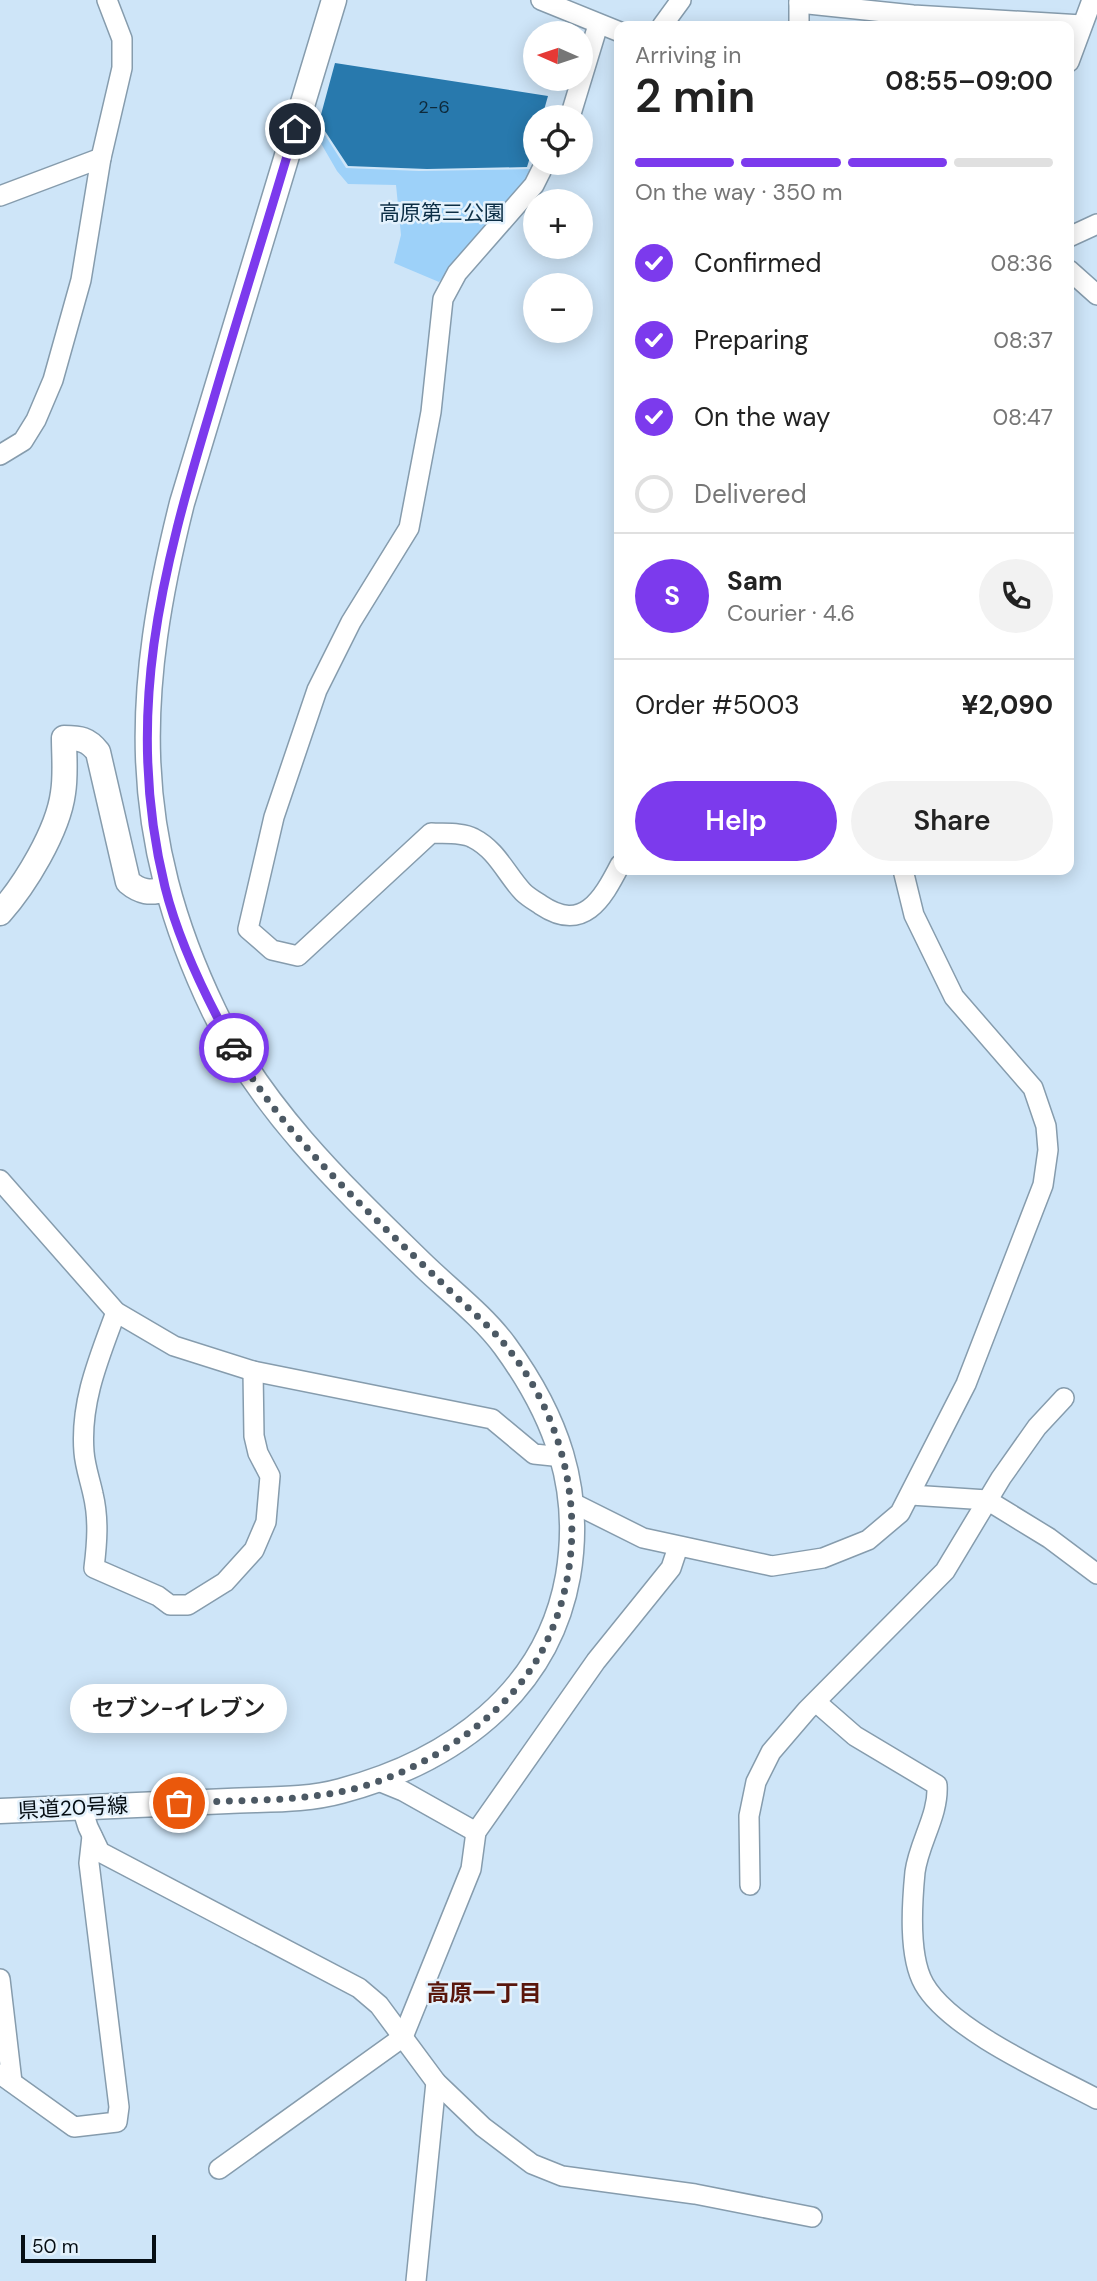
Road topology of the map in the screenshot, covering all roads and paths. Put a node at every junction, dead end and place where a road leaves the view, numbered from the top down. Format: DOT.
graph roads {
  1 [pos="107,0"];
  2 [pos="334,0"];
  3 [pos="541,0"];
  4 [pos="681,0"];
  5 [pos="1092,0"];
  6 [pos="799,1"];
  7 [pos="914,14"];
  8 [pos="666,21"];
  9 [pos="799,21"];
  10 [pos="1021,21"];
  11 [pos="1074,24"];
  12 [pos="598,25"];
  13 [pos="1082,25"];
  14 [pos="614,30"];
  15 [pos="1074,48"];
  16 [pos="574,105"];
  17 [pos="101,158"];
  18 [pos="539,175"];
  19 [pos="0,196"];
  20 [pos="1097,224"];
  21 [pos="1074,235"];
  22 [pos="1074,274"];
  23 [pos="1097,295"];
  24 [pos="0,455"];
  25 [pos="615,875"];
  26 [pos="904,875"];
  27 [pos="166,889"];
  28 [pos="0,913"];
  29 [pos="0,1180"];
  30 [pos="116,1312"];
  31 [pos="253,1371"];
  32 [pos="1064,1398"];
  33 [pos="564,1457"];
  34 [pos="911,1495"];
  35 [pos="988,1500"];
  36 [pos="573,1503"];
  37 [pos="678,1547"];
  38 [pos="1097,1574"];
  39 [pos="816,1702"];
  40 [pos="376,1780"];
  41 [pos="82,1808"];
  42 [pos="0,1811"];
  43 [pos="476,1832"];
  44 [pos="92,1836"];
  45 [pos="750,1885"];
  46 [pos="0,1979"];
  47 [pos="403,2036"];
  48 [pos="6,2078"];
  49 [pos="436,2082"];
  50 [pos="1097,2099"];
  51 [pos="219,2169"];
  52 [pos="812,2217"];
  53 [pos="416,2281"];
  1 -- 17 [label="street"];
  2 -- 27 [label="main road, 県道20号線"];
  3 -- 12 [label="street"];
  4 -- 8 [label="street"];
  5 -- 13 [label="street"];
  6 -- 7 [label="street"];
  6 -- 9 [label="street"];
  7 -- 10 [label="street"];
  11 -- 13 [label="street"];
  12 -- 14 [label="street"];
  12 -- 16 [label="street"];
  13 -- 15 [label="street"];
  17 -- 19 [label="street"];
  17 -- 24 [label="street"];
  18 -- 25 [label="street"];
  20 -- 21 [label="street"];
  22 -- 23 [label="street"];
  26 -- 34 [label="street"];
  27 -- 28 [label="main road"];
  27 -- 33 [label="main road, 県道20号線"];
  29 -- 30 [label="street"];
  30 -- 31 [label="street"];
  30 -- 31 [label="street"];
  31 -- 33 [label="street"];
  32 -- 35 [label="street"];
  33 -- 36 [label="main road, 県道20号線"];
  34 -- 35 [label="street"];
  34 -- 37 [label="street"];
  35 -- 38 [label="street"];
  35 -- 39 [label="street"];
  36 -- 37 [label="street"];
  36 -- 40 [label="main road, 県道20号線"];
  37 -- 43 [label="street"];
  39 -- 45 [label="street"];
  39 -- 50 [label="street"];
  40 -- 41 [label="main road, 県道20号線"];
  40 -- 43 [label="street"];
  41 -- 42 [label="main road, 県道20号線"];
  41 -- 44 [label="street"];
  43 -- 47 [label="street"];
  44 -- 47 [label="street"];
  44 -- 48 [label="street"];
  46 -- 48 [label="street"];
  47 -- 49 [label="street"];
  47 -- 51 [label="street"];
  49 -- 52 [label="street"];
  49 -- 53 [label="street"];
}
